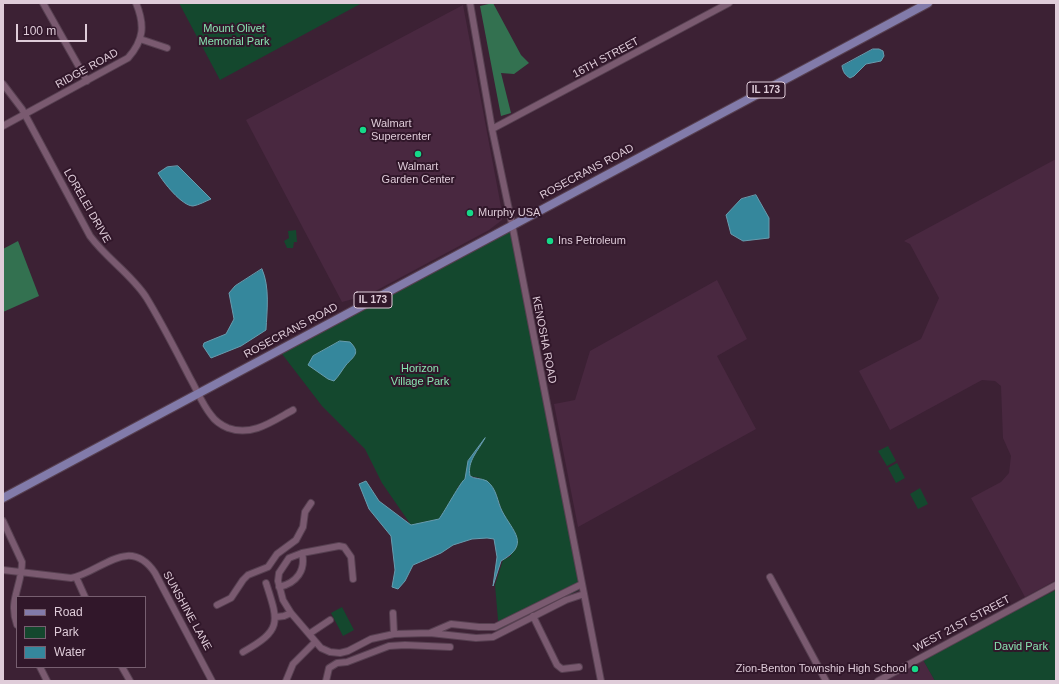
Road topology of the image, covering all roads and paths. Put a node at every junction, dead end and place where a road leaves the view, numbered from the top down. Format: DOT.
graph roads {
  1 [pos="43,3"];
  2 [pos="136,3"];
  3 [pos="470,3"];
  4 [pos="729,3"];
  5 [pos="928,3"];
  6 [pos="140,39"];
  7 [pos="167,48"];
  8 [pos="87,81"];
  9 [pos="3,84"];
  10 [pos="25,114"];
  11 [pos="3,126"];
  12 [pos="492,129"];
  13 [pos="512,224"];
  14 [pos="198,393"];
  15 [pos="293,410"];
  16 [pos="3,498"];
  17 [pos="312,503"];
  18 [pos="3,521"];
  19 [pos="302,553"];
  20 [pos="275,557"];
  21 [pos="284,564"];
  22 [pos="3,570"];
  23 [pos="22,572"];
  24 [pos="76,577"];
  25 [pos="770,578"];
  26 [pos="353,579"];
  27 [pos="266,583"];
  28 [pos="582,584"];
  29 [pos="1056,585"];
  30 [pos="279,587"];
  31 [pos="584,594"];
  32 [pos="85,596"];
  33 [pos="217,605"];
  34 [pos="291,613"];
  35 [pos="393,613"];
  36 [pos="533,616"];
  37 [pos="276,617"];
  38 [pos="330,620"];
  39 [pos="16,621"];
  40 [pos="430,633"];
  41 [pos="309,634"];
  42 [pos="394,634"];
  43 [pos="315,642"];
  44 [pos="362,644"];
  45 [pos="450,647"];
  46 [pos="243,652"];
  47 [pos="367,654"];
  48 [pos="579,667"];
  49 [pos="40,668"];
  50 [pos="123,668"];
  51 [pos="47,681"];
  52 [pos="130,681"];
  53 [pos="212,681"];
  54 [pos="286,681"];
  55 [pos="326,681"];
  56 [pos="601,681"];
  57 [pos="826,681"];
  58 [pos="878,681"];
  1 -- 8 [label="street"];
  2 -- 6 [label="street, RIDGE ROAD"];
  3 -- 12 [label="street, KENOSHA ROAD"];
  4 -- 12 [label="street, 16TH STREET"];
  5 -- 13 [label="main road, ROSECRANS ROAD / IL 173"];
  6 -- 7 [label="street"];
  6 -- 8 [label="street, RIDGE ROAD"];
  8 -- 10 [label="street, RIDGE ROAD"];
  9 -- 10 [label="street, LORELEI DRIVE"];
  10 -- 11 [label="street, RIDGE ROAD"];
  10 -- 14 [label="street, LORELEI DRIVE"];
  12 -- 13 [label="street, KENOSHA ROAD"];
  13 -- 14 [label="main road, ROSECRANS ROAD / IL 173"];
  13 -- 28 [label="street, KENOSHA ROAD"];
  14 -- 15 [label="street, LORELEI DRIVE"];
  14 -- 16 [label="main road, ROSECRANS ROAD / IL 173"];
  17 -- 20 [label="street"];
  18 -- 23 [label="street"];
  19 -- 21 [label="street"];
  19 -- 26 [label="street"];
  19 -- 30 [label="street"];
  20 -- 21 [label="street"];
  20 -- 33 [label="street"];
  21 -- 30 [label="street"];
  22 -- 23 [label="street, SUNSHINE LANE"];
  23 -- 24 [label="street, SUNSHINE LANE"];
  23 -- 39 [label="street"];
  24 -- 32 [label="street"];
  24 -- 53 [label="street, SUNSHINE LANE"];
  25 -- 57 [label="street"];
  27 -- 37 [label="street"];
  28 -- 31 [label="street, KENOSHA ROAD"];
  28 -- 40 [label="street"];
  29 -- 58 [label="street, WEST 21ST STREET"];
  30 -- 34 [label="street"];
  31 -- 36 [label="street"];
  31 -- 56 [label="street, KENOSHA ROAD"];
  34 -- 37 [label="street"];
  34 -- 41 [label="street"];
  35 -- 42 [label="street"];
  36 -- 40 [label="street"];
  36 -- 48 [label="street"];
  37 -- 46 [label="street"];
  38 -- 41 [label="street"];
  40 -- 42 [label="street"];
  41 -- 43 [label="street"];
  42 -- 44 [label="street"];
  43 -- 44 [label="street"];
  43 -- 54 [label="street"];
  44 -- 47 [label="street"];
  45 -- 47 [label="street"];
  47 -- 55 [label="street"];
  49 -- 51 [label="street"];
  50 -- 52 [label="street"];
}
